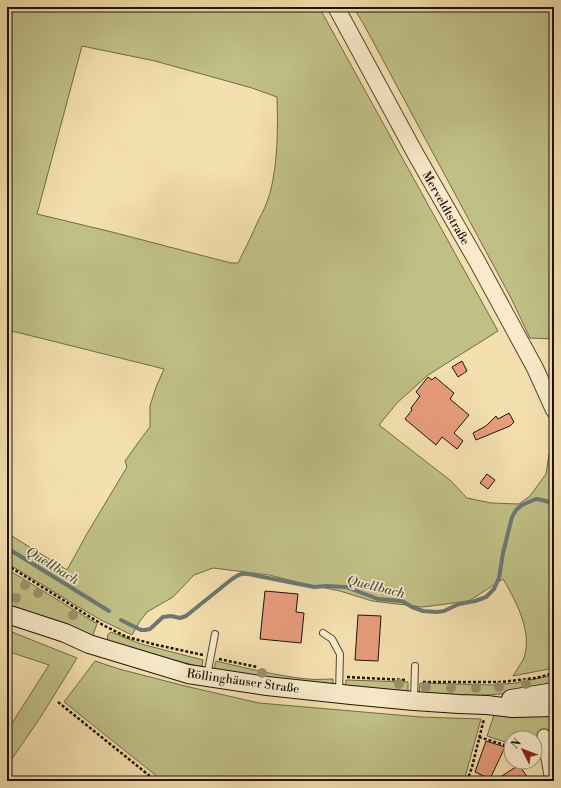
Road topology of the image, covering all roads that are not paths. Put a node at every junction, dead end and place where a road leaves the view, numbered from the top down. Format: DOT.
graph roads {
  1 [pos="336,7"];
  2 [pos="554,410"];
  3 [pos="7,614"];
  4 [pos="323,633"];
  5 [pos="215,634"];
  6 [pos="415,666"];
  7 [pos="207,677"];
  8 [pos="340,686"];
  9 [pos="554,692"];
  10 [pos="414,701"];
  11 [pos="487,705"];
  12 [pos="554,707"];
  13 [pos="544,736"];
  14 [pos="552,781"];
  1 -- 2 [label="street, Merveldtstraße"];
  3 -- 7 [label="main road, Röllinghäuser Straße"];
  4 -- 8 [label="lane"];
  5 -- 7 [label="lane"];
  6 -- 10 [label="lane"];
  7 -- 8 [label="main road, Röllinghäuser Straße"];
  8 -- 10 [label="main road, Röllinghäuser Straße"];
  9 -- 11 [label="main road, Röllinghäuser Straße"];
  10 -- 11 [label="main road, Röllinghäuser Straße"];
  11 -- 12 [label="main road, Röllinghäuser Straße"];
  13 -- 14 [label="street"];
}
